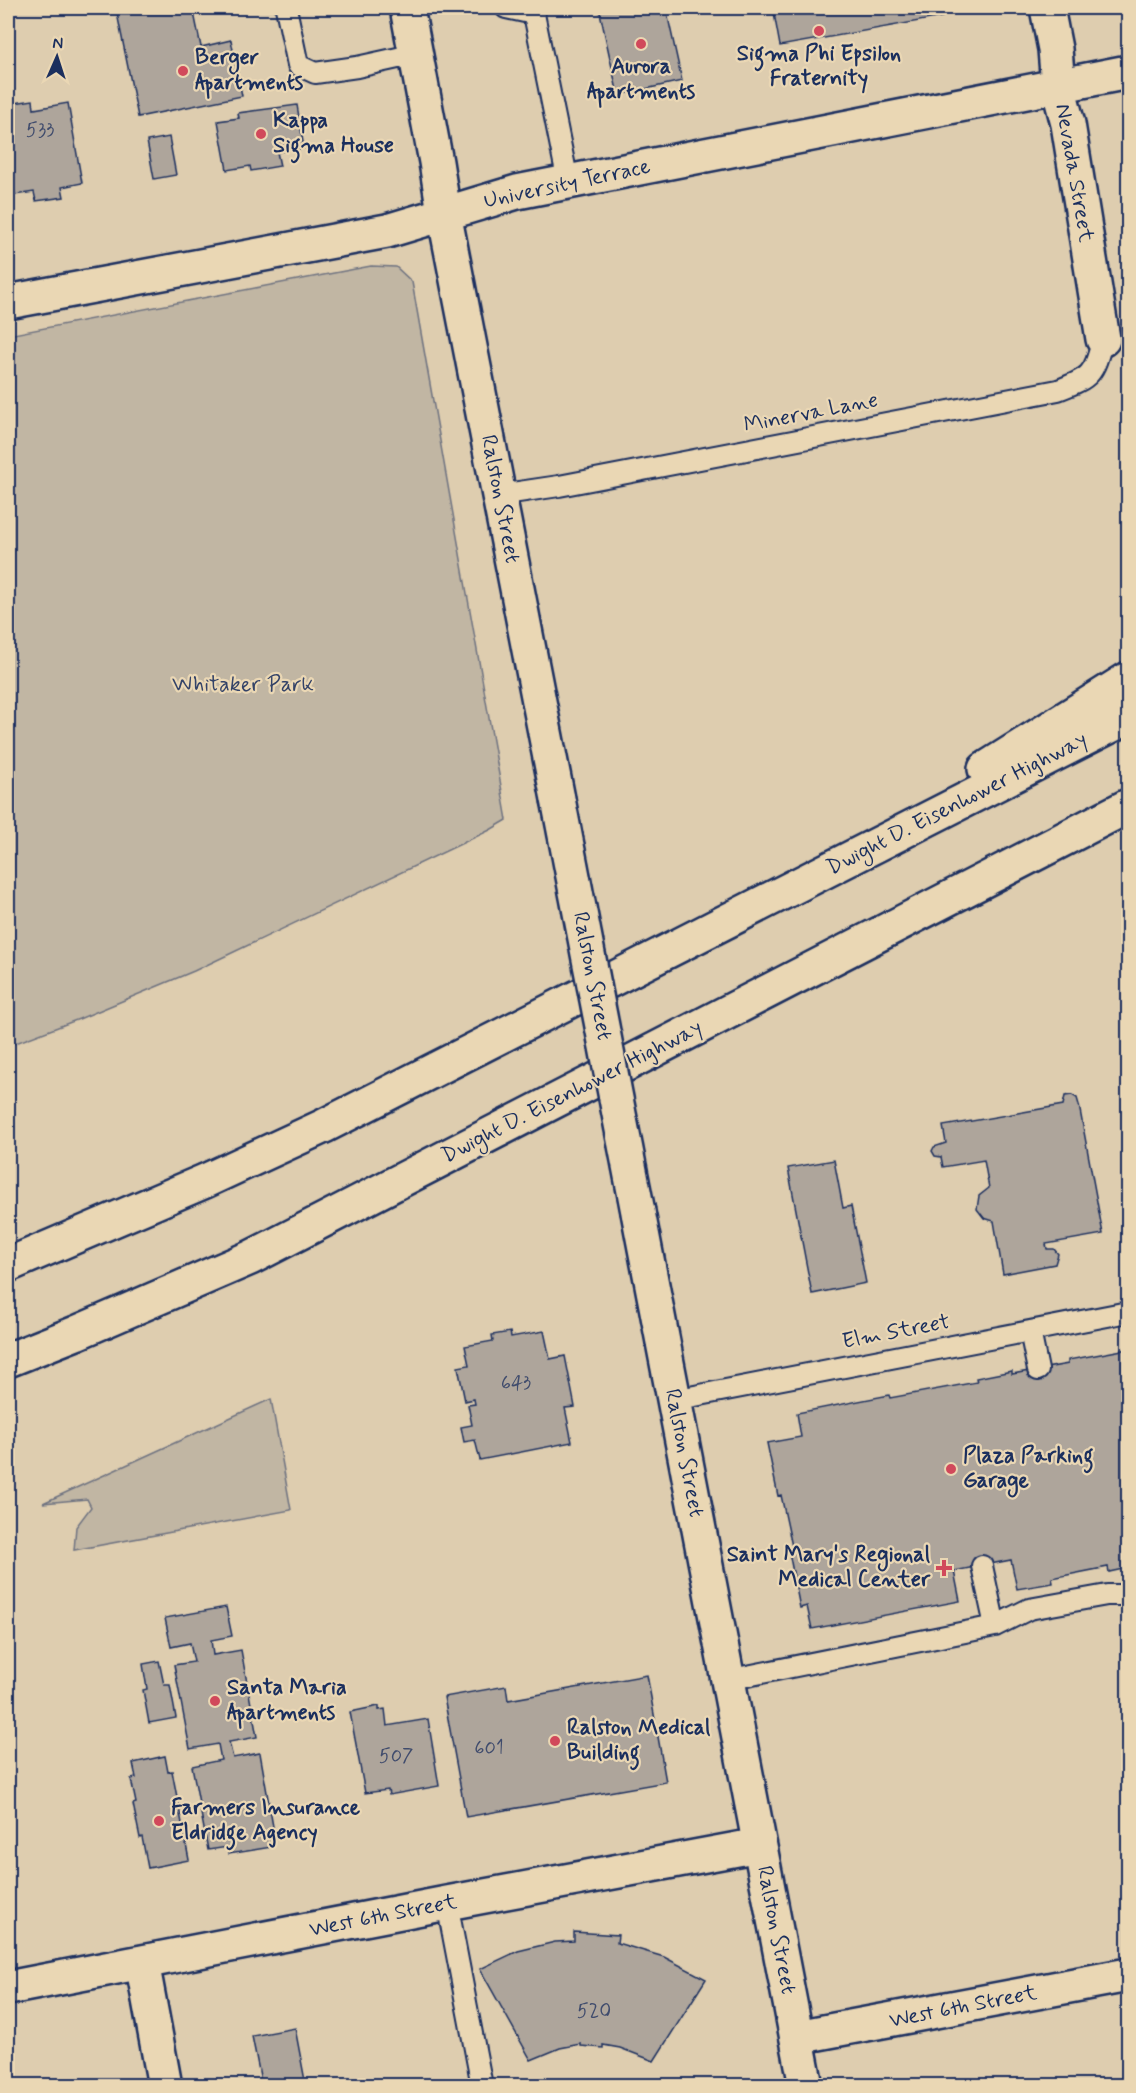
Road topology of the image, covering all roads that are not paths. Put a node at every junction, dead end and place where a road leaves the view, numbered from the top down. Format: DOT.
graph roads {
  1 [pos="286,8"];
  2 [pos="409,8"];
  3 [pos="506,8"];
  4 [pos="1047,8"];
  5 [pos="416,54"];
  6 [pos="1128,72"];
  7 [pos="1058,86"];
  8 [pos="568,182"];
  9 [pos="444,213"];
  10 [pos="8,302"];
  11 [pos="1103,339"];
  12 [pos="499,495"];
  13 [pos="1128,679"];
  14 [pos="1128,717"];
  15 [pos="1128,806"];
  16 [pos="793,888"];
  17 [pos="8,1265"];
  18 [pos="1128,1312"];
  19 [pos="1030,1331"];
  20 [pos="8,1360"];
  21 [pos="1038,1370"];
  22 [pos="674,1400"];
  23 [pos="982,1566"];
  24 [pos="1128,1595"];
  25 [pos="995,1626"];
  26 [pos="727,1680"];
  27 [pos="759,1845"];
  28 [pos="447,1903"];
  29 [pos="142,1962"];
  30 [pos="1128,1975"];
  31 [pos="8,1988"];
  32 [pos="797,2037"];
  33 [pos="165,2085"];
  34 [pos="482,2085"];
  35 [pos="806,2085"];
  1 -- 5 [label="lane"];
  2 -- 5 [label="main road, Ralston Street"];
  3 -- 8 [label="lane"];
  4 -- 7 [label="main road, Nevada Street"];
  5 -- 9 [label="main road, Ralston Street"];
  6 -- 7 [label="main road, University Terrace"];
  7 -- 8 [label="main road, University Terrace"];
  7 -- 11 [label="main road, Nevada Street"];
  8 -- 9 [label="main road, University Terrace"];
  9 -- 10 [label="main road, University Terrace"];
  9 -- 12 [label="main road, Ralston Street"];
  11 -- 12 [label="lane, Minerva Lane"];
  12 -- 22 [label="main road, Ralston Street, bridge"];
  13 -- 16 [label="main road"];
  14 -- 16 [label="main road, Dwight D. Eisenhower Highway"];
  15 -- 20 [label="main road, Dwight D. Eisenhower Highway"];
  16 -- 17 [label="main road, Dwight D. Eisenhower Highway"];
  18 -- 19 [label="lane, Elm Street"];
  19 -- 21 [label="lane"];
  19 -- 22 [label="lane, Elm Street"];
  22 -- 26 [label="main road, Ralston Street"];
  23 -- 25 [label="lane"];
  24 -- 25 [label="lane"];
  25 -- 26 [label="lane"];
  26 -- 27 [label="main road, Ralston Street"];
  27 -- 28 [label="main road, West 6th Street"];
  27 -- 32 [label="main road, Ralston Street"];
  28 -- 29 [label="main road, West 6th Street"];
  28 -- 34 [label="lane"];
  29 -- 31 [label="main road, West 6th Street"];
  29 -- 33 [label="main road"];
  30 -- 32 [label="main road, West 6th Street"];
  32 -- 35 [label="main road, Ralston Street"];
}
